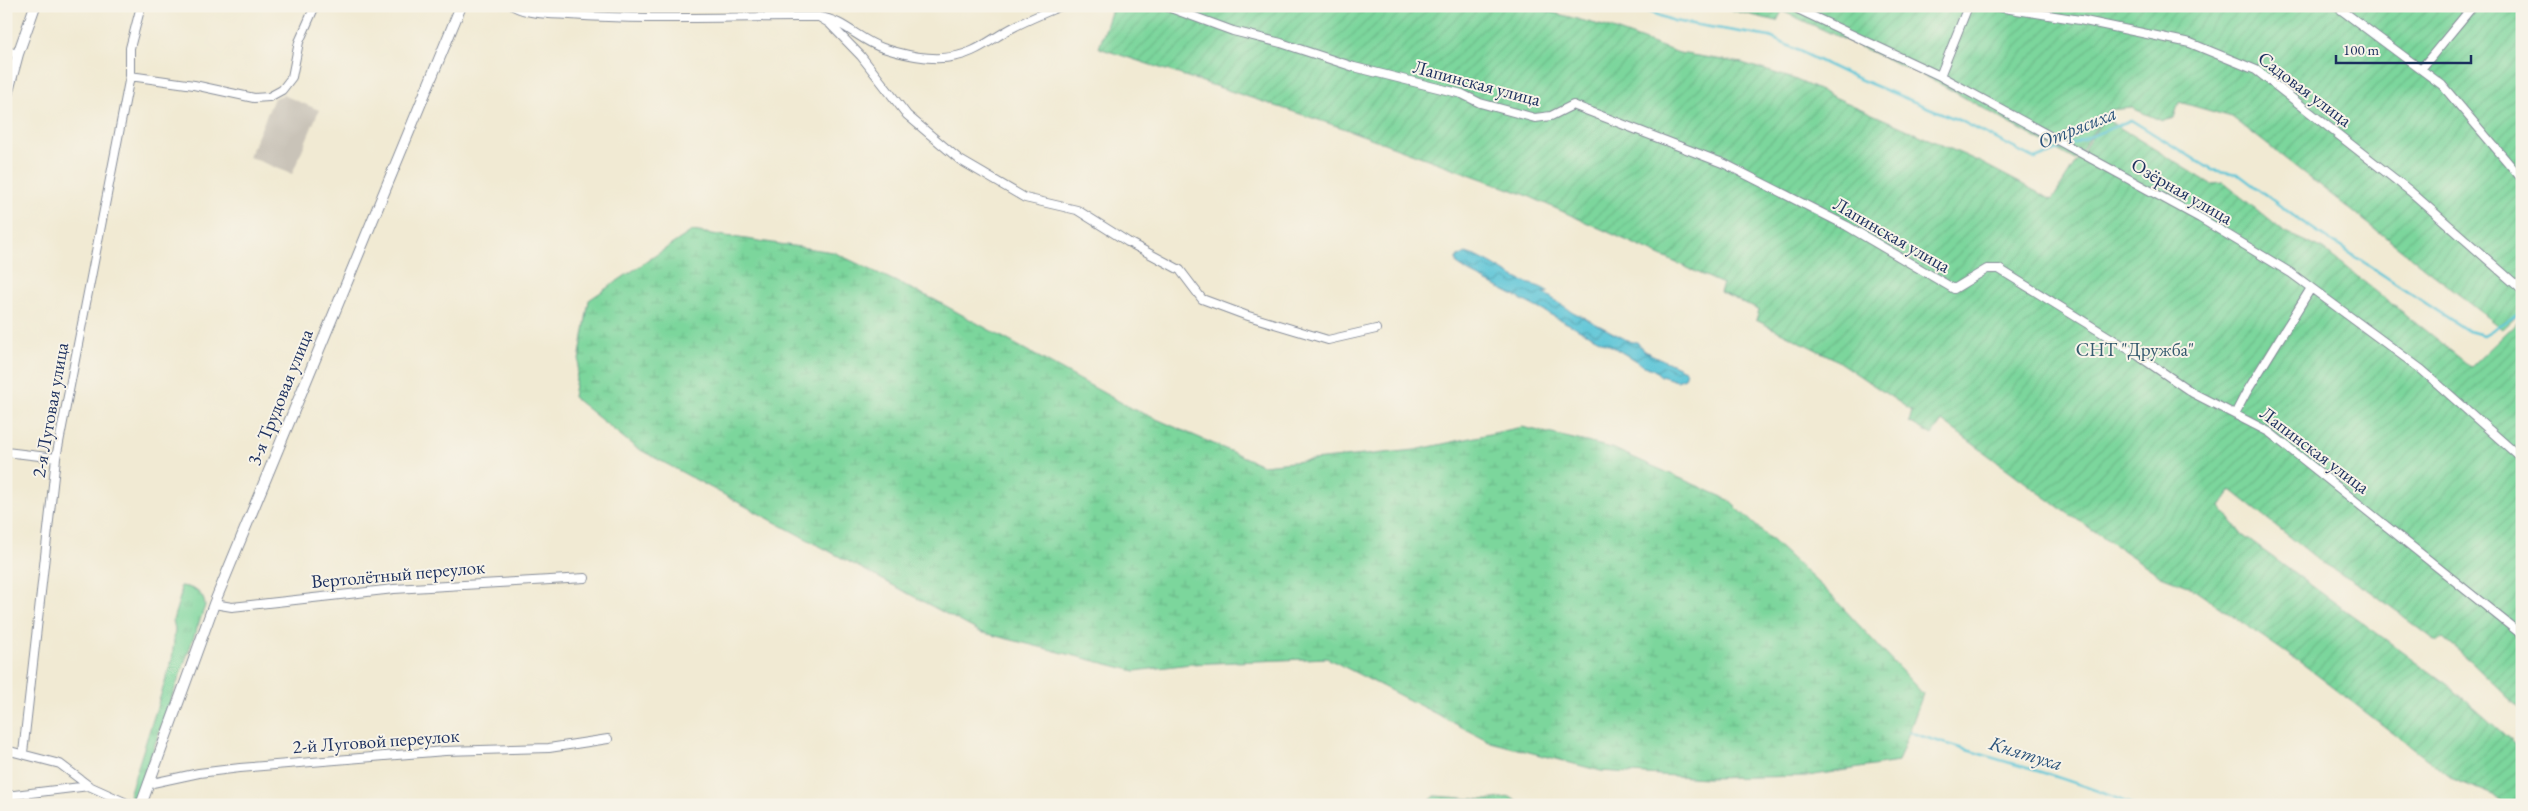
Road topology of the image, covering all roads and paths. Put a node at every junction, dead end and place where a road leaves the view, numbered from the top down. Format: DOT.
graph roads {
  1 [pos="35,6"];
  2 [pos="141,6"];
  3 [pos="315,6"];
  4 [pos="461,6"];
  5 [pos="513,6"];
  6 [pos="1061,6"];
  7 [pos="1165,6"];
  8 [pos="1791,6"];
  9 [pos="1970,6"];
  10 [pos="1990,6"];
  11 [pos="2336,6"];
  12 [pos="2473,6"];
  13 [pos="2516,6"];
  14 [pos="2522,11"];
  15 [pos="819,17"];
  16 [pos="6,51"];
  17 [pos="18,54"];
  18 [pos="2421,69"];
  19 [pos="130,76"];
  20 [pos="1940,76"];
  21 [pos="6,99"];
  22 [pos="2522,179"];
  23 [pos="2311,288"];
  24 [pos="2522,290"];
  25 [pos="1376,329"];
  26 [pos="2236,414"];
  27 [pos="6,452"];
  28 [pos="56,458"];
  29 [pos="2522,459"];
  30 [pos="585,578"];
  31 [pos="214,604"];
  32 [pos="2522,635"];
  33 [pos="608,739"];
  34 [pos="6,750"];
  35 [pos="23,753"];
  36 [pos="148,784"];
  37 [pos="89,786"];
  38 [pos="6,796"];
  39 [pos="131,805"];
  40 [pos="141,805"];
  1 -- 17 [label="street"];
  2 -- 19 [label="street, 2-я Луговая улица"];
  3 -- 19 [label="street"];
  4 -- 31 [label="street, 3-я Трудовая улица"];
  5 -- 15 [label="street"];
  6 -- 15 [label="street"];
  7 -- 26 [label="street, Лапинская улица"];
  8 -- 20 [label="street, Озёрная улица"];
  9 -- 20 [label="street"];
  10 -- 24 [label="street, Садовая улица"];
  11 -- 18 [label="street"];
  12 -- 18 [label="street"];
  13 -- 14 [label="street"];
  15 -- 25 [label="street"];
  16 -- 17 [label="street"];
  17 -- 21 [label="street"];
  18 -- 22 [label="street"];
  19 -- 28 [label="street, 2-я Луговая улица"];
  20 -- 23 [label="street, Озёрная улица"];
  23 -- 26 [label="street"];
  23 -- 29 [label="street, Озёрная улица"];
  26 -- 32 [label="street, Лапинская улица"];
  27 -- 28 [label="street"];
  28 -- 35 [label="street, 2-я Луговая улица"];
  30 -- 31 [label="street, Вертолётный переулок"];
  31 -- 36 [label="street, 3-я Трудовая улица"];
  33 -- 36 [label="street, 2-й Луговой переулок"];
  34 -- 35 [label="street"];
  35 -- 37 [label="street"];
  36 -- 40 [label="street, 3-я Трудовая улица"];
  37 -- 38 [label="street"];
  37 -- 39 [label="street"];
}
